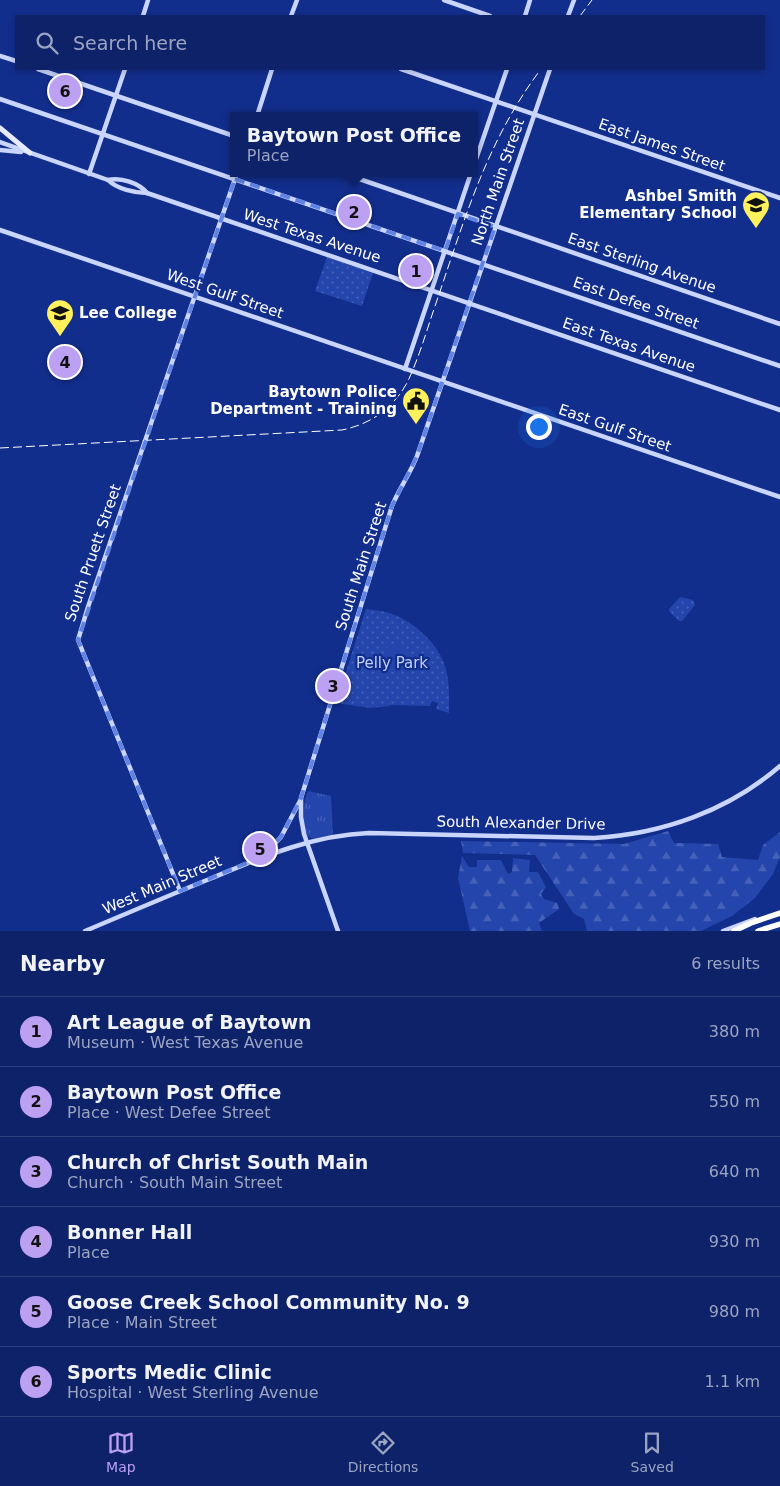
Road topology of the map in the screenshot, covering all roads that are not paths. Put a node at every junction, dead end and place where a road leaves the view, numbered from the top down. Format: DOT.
graph roads {
  1 [pos="148,0"];
  2 [pos="297,0"];
  3 [pos="444,0"];
  4 [pos="530,0"];
  5 [pos="574,0"];
  6 [pos="143,15"];
  7 [pos="291,15"];
  8 [pos="487,15"];
  9 [pos="525,15"];
  10 [pos="568,15"];
  11 [pos="0,56"];
  12 [pos="15,62"];
  13 [pos="41,70"];
  14 [pos="124,70"];
  15 [pos="272,70"];
  16 [pos="404,70"];
  17 [pos="507,70"];
  18 [pos="550,70"];
  19 [pos="115,95"];
  20 [pos="0,99"];
  21 [pos="496,101"];
  22 [pos="258,112"];
  23 [pos="535,114"];
  24 [pos="0,128"];
  25 [pos="102,134"];
  26 [pos="230,135"];
  27 [pos="0,142"];
  28 [pos="0,150"];
  29 [pos="30,153"];
  30 [pos="478,154"];
  31 [pos="90,174"];
  32 [pos="353,177"];
  33 [pos="470,177"];
  34 [pos="235,179"];
  35 [pos="108,180"];
  36 [pos="147,193"];
  37 [pos="780,198"];
  38 [pos="458,214"];
  39 [pos="222,219"];
  40 [pos="496,226"];
  41 [pos="0,230"];
  42 [pos="445,251"];
  43 [pos="483,263"];
  44 [pos="432,290"];
  45 [pos="194,296"];
  46 [pos="469,304"];
  47 [pos="780,324"];
  48 [pos="780,366"];
  49 [pos="405,369"];
  50 [pos="443,381"];
  51 [pos="780,410"];
  52 [pos="780,497"];
  53 [pos="780,766"];
  54 [pos="302,798"];
  55 [pos="306,842"];
  56 [pos="262,858"];
  57 [pos="180,891"];
  58 [pos="780,912"];
  59 [pos="780,924"];
  60 [pos="85,931"];
  61 [pos="338,931"];
  62 [pos="723,931"];
  63 [pos="734,931"];
  64 [pos="758,931"];
  1 -- 6 [label="main road"];
  2 -- 7 [label="main road"];
  3 -- 8 [label="main road"];
  4 -- 9 [label="main road"];
  5 -- 10 [label="main road"];
  11 -- 12 [label="main road"];
  13 -- 19 [label="main road"];
  14 -- 19 [label="main road"];
  15 -- 22 [label="main road"];
  16 -- 21 [label="main road, East James Street"];
  17 -- 21 [label="main road"];
  18 -- 23 [label="main road, North Main Street"];
  19 -- 25 [label="main road"];
  19 -- 26 [label="main road"];
  20 -- 25 [label="main road, East Defee Street"];
  21 -- 23 [label="main road, East James Street"];
  21 -- 30 [label="main road"];
  23 -- 37 [label="main road, East James Street"];
  23 -- 40 [label="main road, North Main Street"];
  24 -- 29 [label="main road"];
  25 -- 31 [label="main road"];
  25 -- 34 [label="main road, East Defee Street"];
  27 -- 29 [label="main road, West Texas Avenue"];
  28 -- 29 [label="main road"];
  29 -- 31 [label="main road, West Texas Avenue"];
  31 -- 35 [label="main road, West Texas Avenue"];
  32 -- 38 [label="main road, East Sterling Avenue"];
  33 -- 38 [label="main road"];
  34 -- 39 [label="main road, South Pruett Street"];
  34 -- 42 [label="main road, East Defee Street"];
  35 -- 36 [label="main road, West Texas Avenue"];
  35 -- 36 [label="main road, West Texas Avenue"];
  36 -- 39 [label="main road, West Texas Avenue"];
  38 -- 40 [label="main road, East Sterling Avenue"];
  38 -- 42 [label="main road"];
  39 -- 44 [label="main road, West Texas Avenue"];
  39 -- 45 [label="main road, South Pruett Street"];
  40 -- 43 [label="main road, North Main Street"];
  40 -- 47 [label="main road, East Sterling Avenue"];
  41 -- 45 [label="main road, West Gulf Street"];
  42 -- 43 [label="main road, East Defee Street"];
  42 -- 44 [label="main road"];
  43 -- 46 [label="main road, North Main Street"];
  43 -- 48 [label="main road, East Defee Street"];
  44 -- 46 [label="main road, West Texas Avenue"];
  44 -- 49 [label="main road"];
  45 -- 49 [label="main road, West Gulf Street"];
  45 -- 57 [label="main road, South Pruett Street"];
  46 -- 50 [label="main road, South Main Street"];
  46 -- 51 [label="main road, East Texas Avenue"];
  49 -- 50 [label="main road, West Gulf Street"];
  50 -- 52 [label="main road, East Gulf Street"];
  50 -- 54 [label="main road, South Main Street"];
  53 -- 55 [label="main road, South Alexander Drive"];
  54 -- 55 [label="main road, South Main Street"];
  54 -- 56 [label="main road"];
  55 -- 56 [label="main road, West Main Street"];
  55 -- 61 [label="main road, South Main Street"];
  56 -- 57 [label="main road, West Main Street"];
  57 -- 60 [label="main road, West Main Street"];
  58 -- 62 [label="main road"];
  58 -- 63 [label="highway"];
  59 -- 64 [label="highway"];
}
